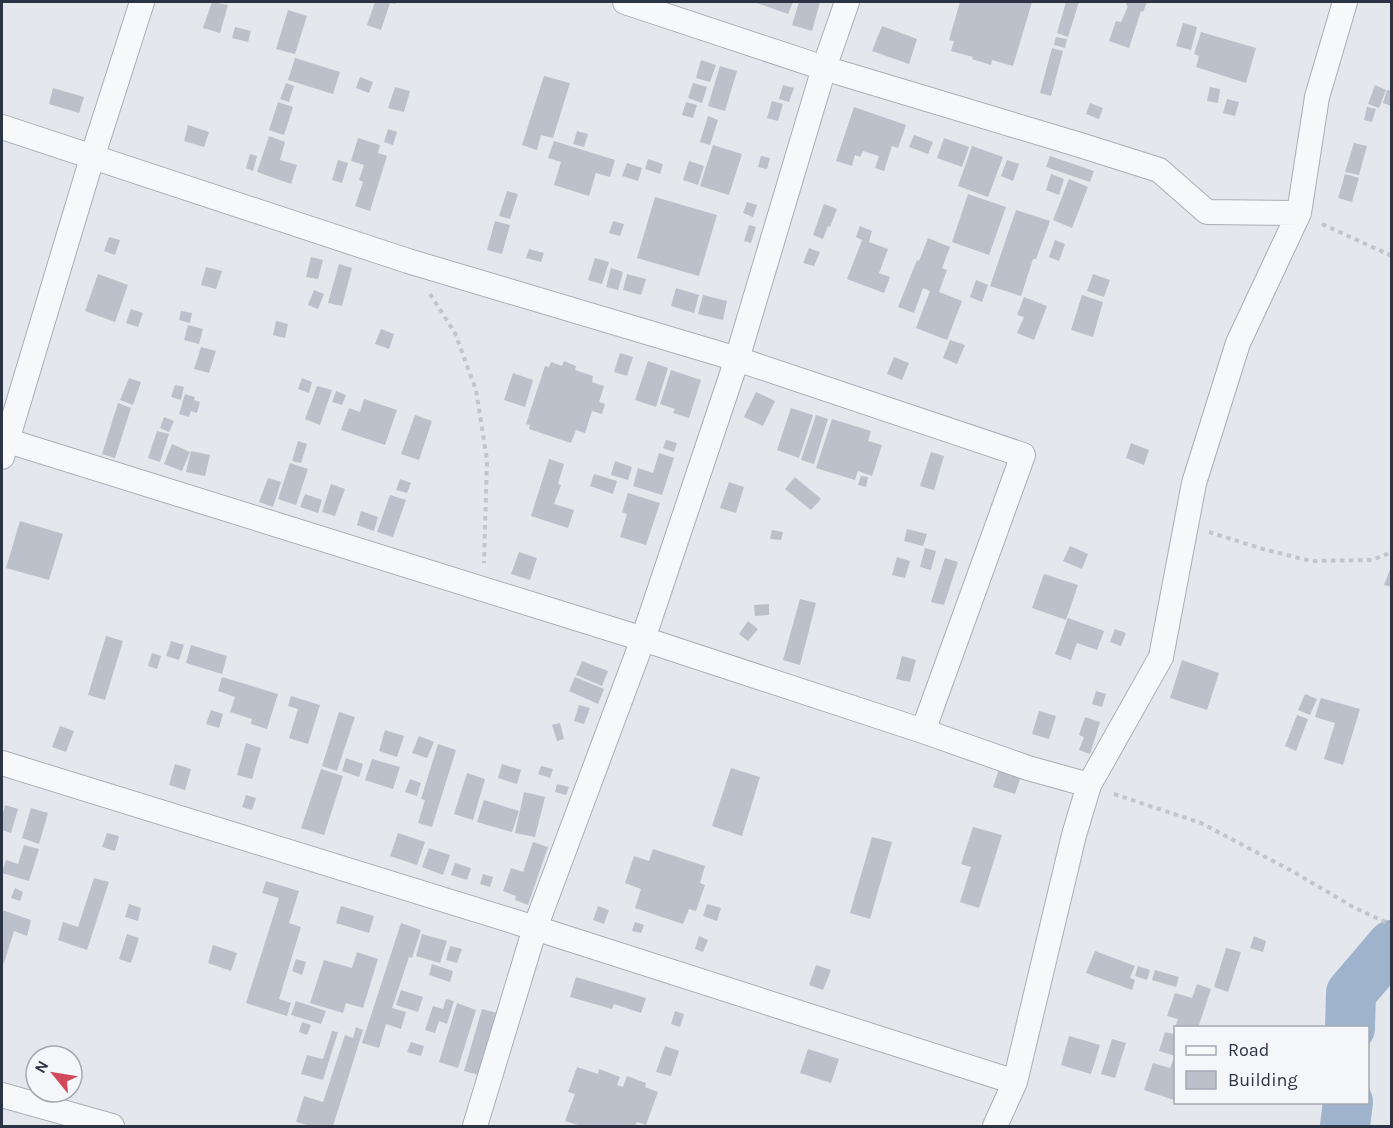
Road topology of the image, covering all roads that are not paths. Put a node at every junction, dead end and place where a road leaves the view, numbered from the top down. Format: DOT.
graph roads {
  1 [pos="142,2"];
  2 [pos="625,2"];
  3 [pos="847,2"];
  4 [pos="1346,2"];
  5 [pos="825,68"];
  6 [pos="2,127"];
  7 [pos="92,158"];
  8 [pos="1299,213"];
  9 [pos="737,359"];
  10 [pos="3,445"];
  11 [pos="643,639"];
  12 [pos="923,730"];
  13 [pos="2,763"];
  14 [pos="1089,785"];
  15 [pos="535,928"];
  16 [pos="1016,1082"];
  17 [pos="2,1095"];
  18 [pos="112,1126"];
  19 [pos="476,1126"];
  20 [pos="995,1126"];
  1 -- 7 [label="street"];
  2 -- 5 [label="street"];
  3 -- 5 [label="street"];
  4 -- 8 [label="street"];
  5 -- 8 [label="street"];
  5 -- 9 [label="street"];
  6 -- 7 [label="street"];
  7 -- 9 [label="street"];
  7 -- 10 [label="street"];
  8 -- 14 [label="street"];
  9 -- 11 [label="street"];
  9 -- 12 [label="street"];
  10 -- 11 [label="street"];
  11 -- 12 [label="street"];
  11 -- 15 [label="street"];
  12 -- 14 [label="street"];
  13 -- 15 [label="street"];
  14 -- 16 [label="street"];
  15 -- 16 [label="street"];
  15 -- 19 [label="street"];
  16 -- 20 [label="street"];
  17 -- 18 [label="street"];
}
